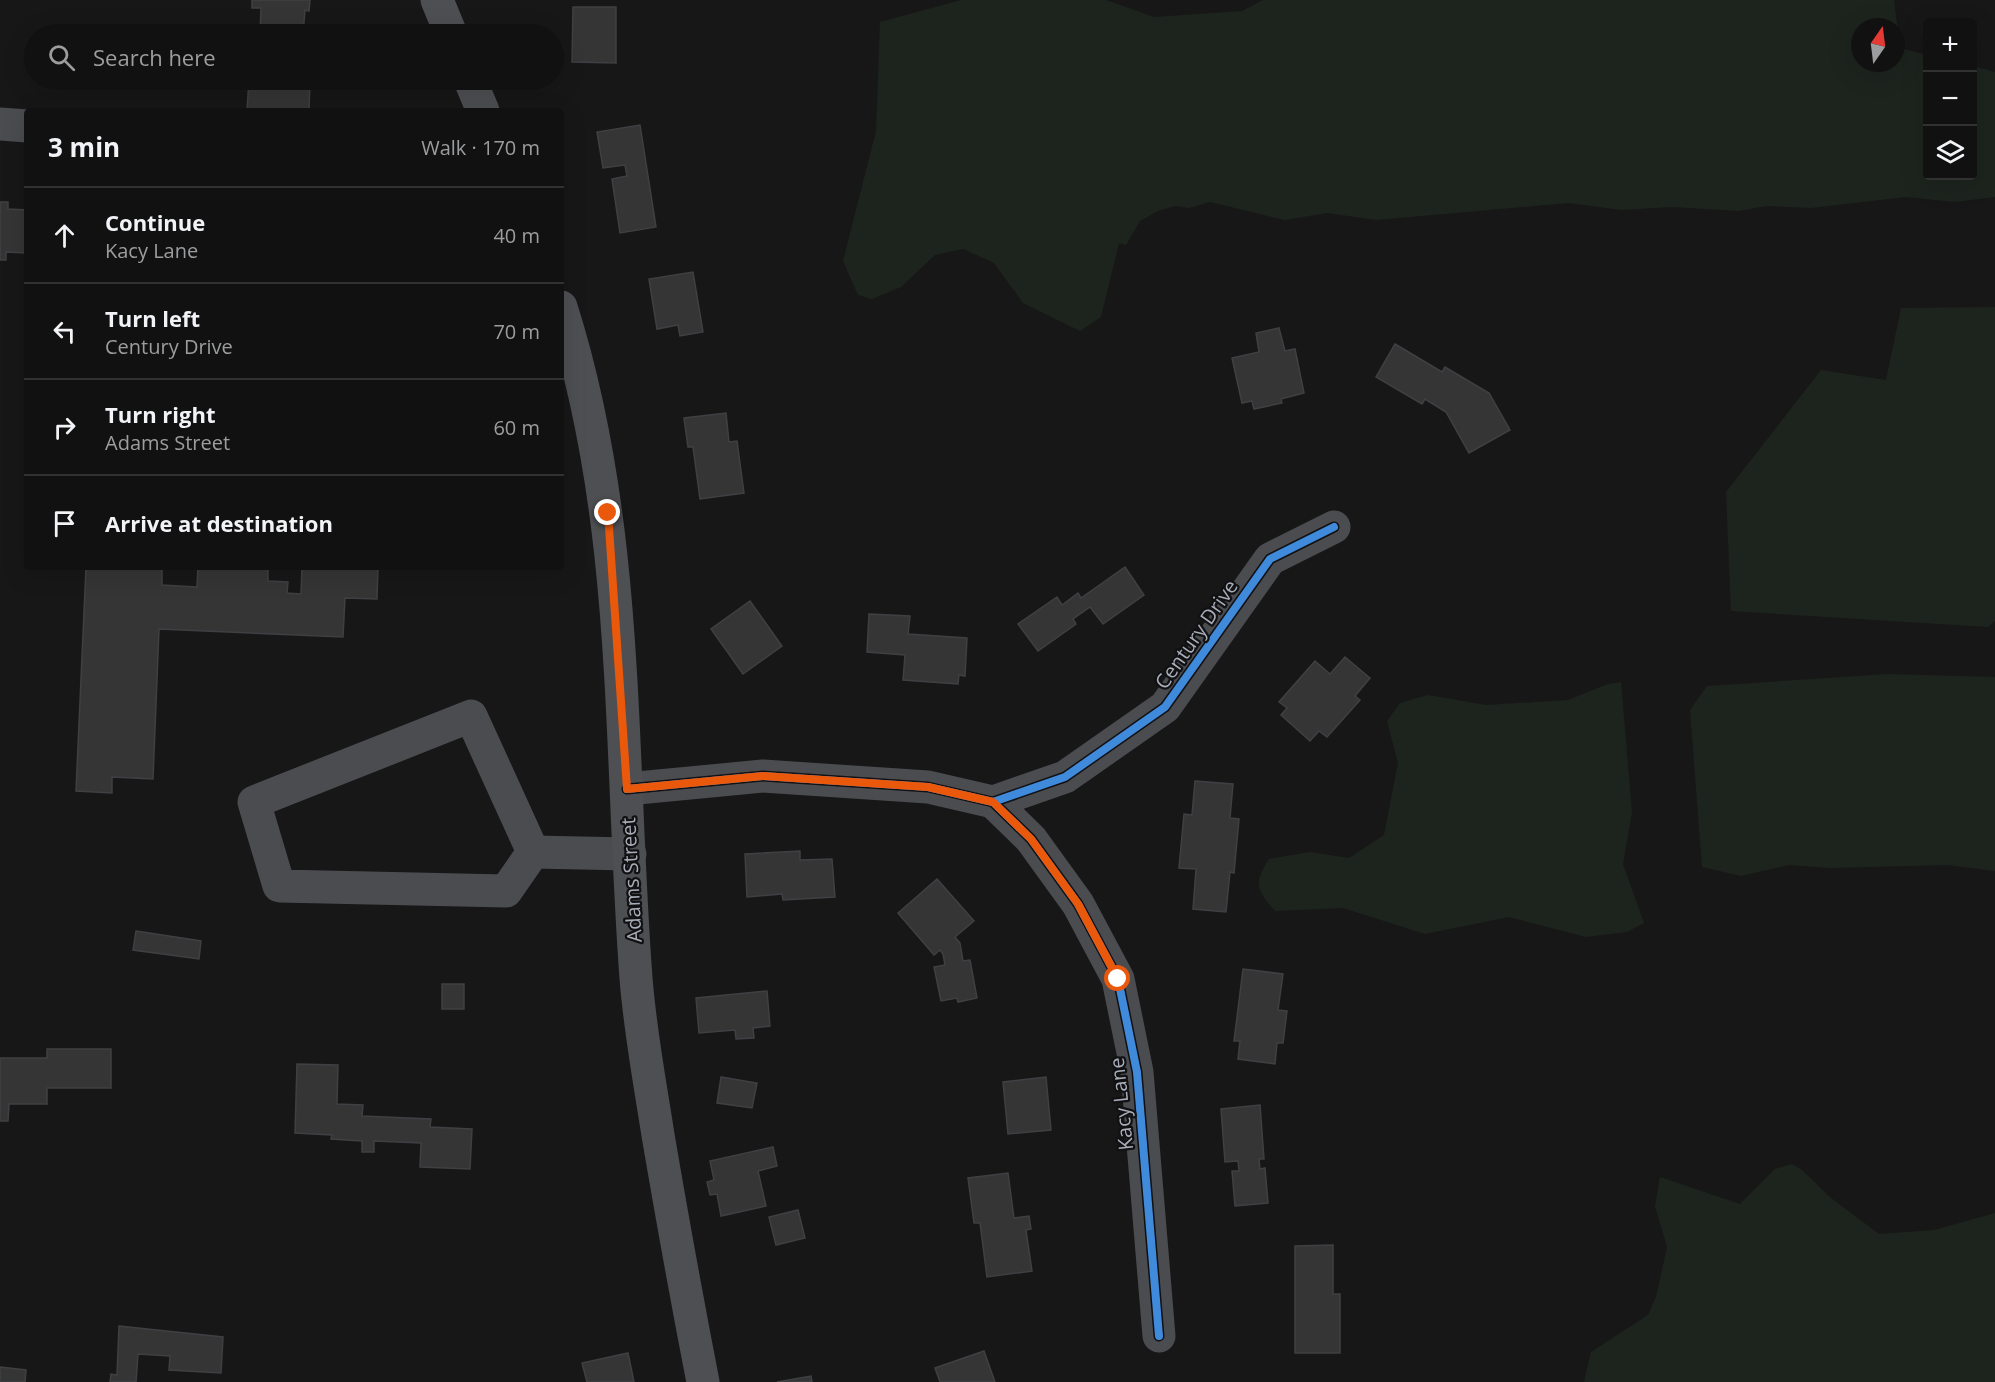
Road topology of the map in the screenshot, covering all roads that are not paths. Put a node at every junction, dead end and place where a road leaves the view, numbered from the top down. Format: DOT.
graph roads {
  1 [pos="437,0"];
  2 [pos="447,24"];
  3 [pos="474,90"];
  4 [pos="482,108"];
  5 [pos="0,124"];
  6 [pos="24,126"];
  7 [pos="564,319"];
  8 [pos="1334,527"];
  9 [pos="627,789"];
  10 [pos="993,802"];
  11 [pos="533,852"];
  12 [pos="630,854"];
  13 [pos="1159,1336"];
  14 [pos="703,1382"];
  1 -- 2 [label="main road"];
  3 -- 4 [label="main road"];
  5 -- 6 [label="street"];
  7 -- 9 [label="main road, Adams Street"];
  8 -- 10 [label="street, Century Drive"];
  9 -- 10 [label="street"];
  9 -- 12 [label="main road, Adams Street"];
  10 -- 13 [label="street, Kacy Lane"];
  11 -- 11 [label="street"];
  11 -- 12 [label="street"];
  12 -- 14 [label="main road, Adams Street"];
}
